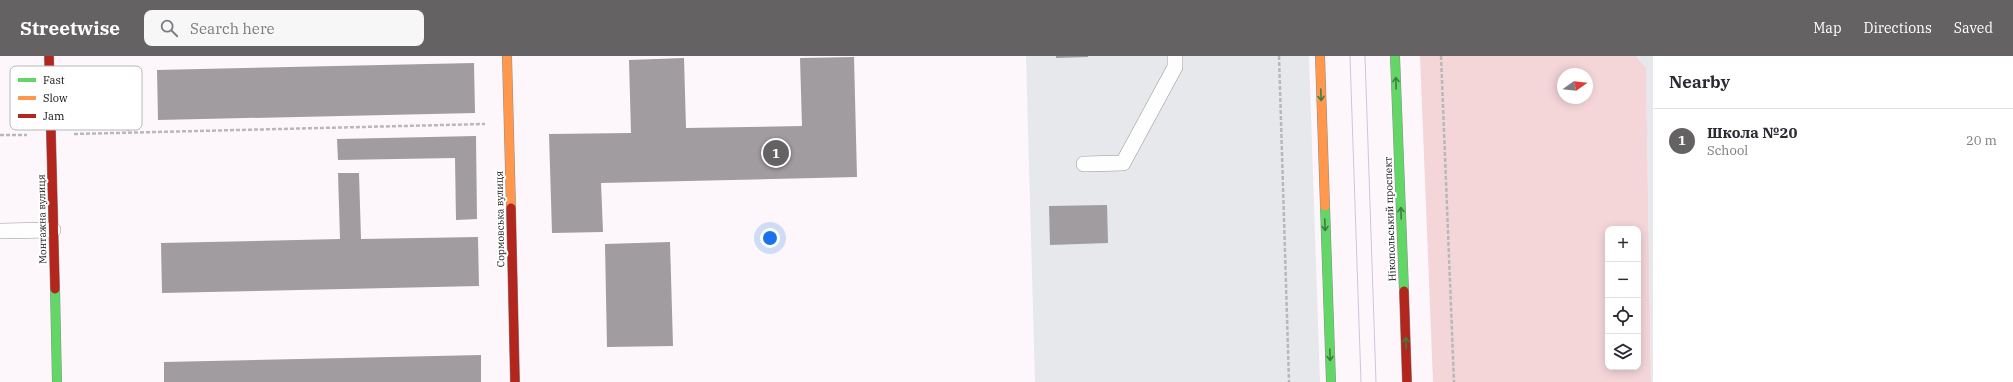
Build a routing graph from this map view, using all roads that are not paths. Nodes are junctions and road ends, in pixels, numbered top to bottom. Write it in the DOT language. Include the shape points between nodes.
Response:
graph roads {
  1 [pos="49,56"];
  2 [pos="507,56"];
  3 [pos="1175,56"];
  4 [pos="1320,56"];
  5 [pos="1395,56"];
  6 [pos="49,66"];
  7 [pos="51,130"];
  8 [pos="1084,164"];
  9 [pos="53,230"];
  10 [pos="0,231"];
  11 [pos="56,382"];
  12 [pos="515,382"];
  13 [pos="1331,382"];
  14 [pos="1407,382"];
  1 -- 6 [label="street, Монтажна вулиця"];
  2 -- 12 [label="street, Сормовська вулиця"];
  3 -- 8 [label="lane" via="1175,67 1123,163"];
  4 -- 13 [label="street, one-way"];
  14 -- 5 [label="street, Нікопольський проспект, one-way"];
  7 -- 9 [label="street, Монтажна вулиця"];
  9 -- 10 [label="lane"];
  9 -- 11 [label="street, Монтажна вулиця"];
}
